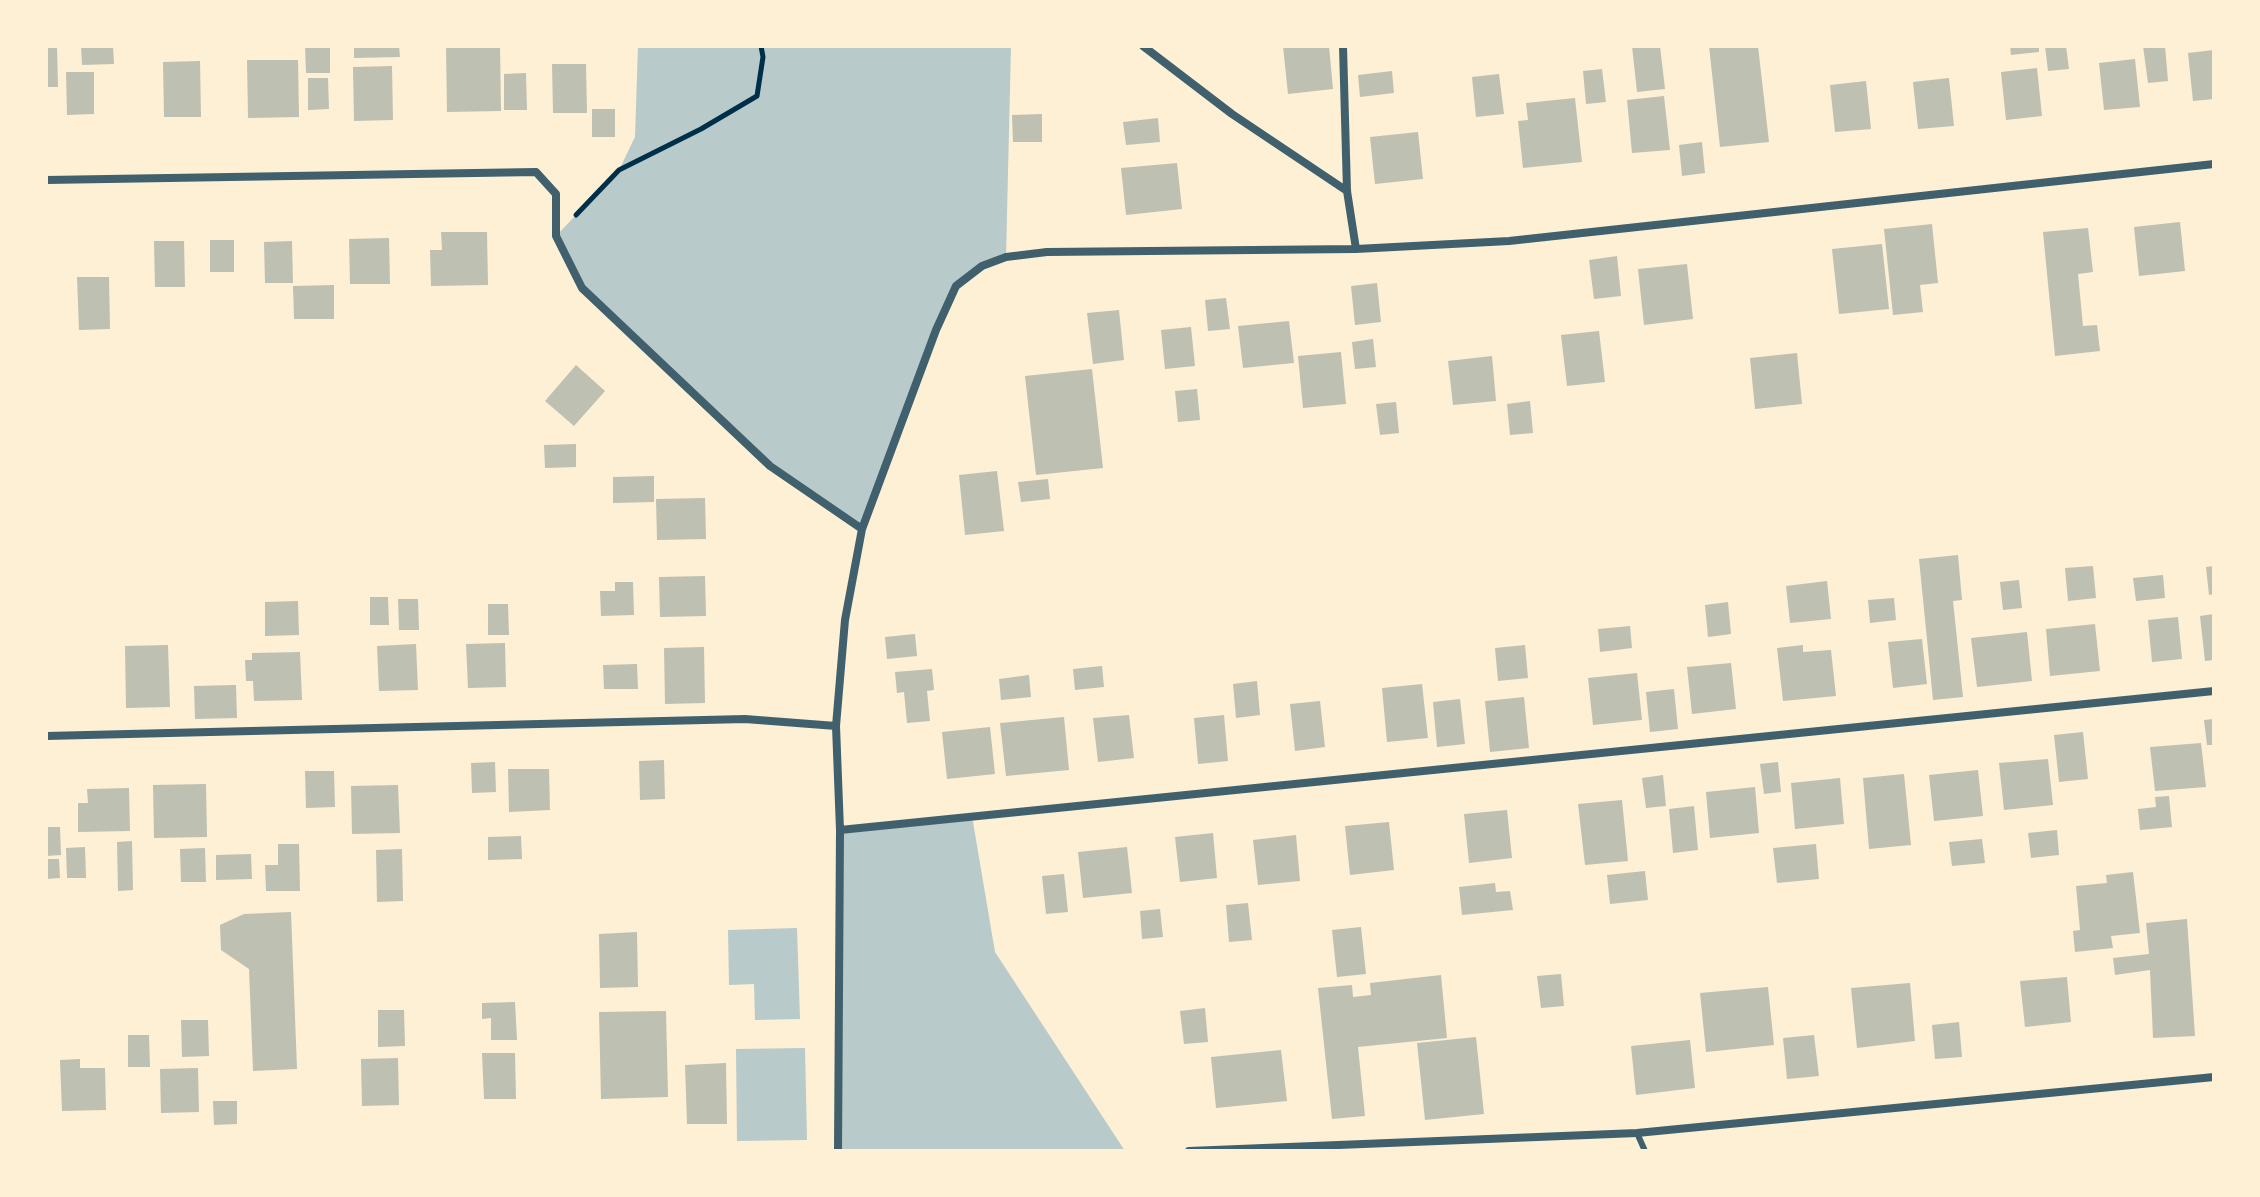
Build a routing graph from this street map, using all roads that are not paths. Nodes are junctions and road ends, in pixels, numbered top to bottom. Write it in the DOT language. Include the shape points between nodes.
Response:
graph roads {
  1 [pos="1143,46"];
  2 [pos="1343,46"];
  3 [pos="2214,164"];
  4 [pos="46,180"];
  5 [pos="1347,191"];
  6 [pos="1356,249"];
  7 [pos="862,529"];
  8 [pos="2214,691"];
  9 [pos="836,726"];
  10 [pos="46,736"];
  11 [pos="840,830"];
  12 [pos="2214,1077"];
  13 [pos="1637,1133"];
  14 [pos="838,1151"];
  15 [pos="1189,1151"];
  16 [pos="1645,1151"];
  1 -- 5 [label="street"];
  2 -- 5 [label="street"];
  3 -- 6 [label="street" via="1509,241"];
  4 -- 7 [label="street" via="536,172 556,194 556,236 582,288 770,466"];
  5 -- 6 [label="street"];
  6 -- 7 [label="street" via="1047,252 982,266 956,286"];
  7 -- 9 [label="street" via="845,620"];
  8 -- 11 [label="street"];
  9 -- 10 [label="street" via="745,719"];
  9 -- 11 [label="street"];
  11 -- 14 [label="street"];
  12 -- 13 [label="street"];
  13 -- 15 [label="street"];
  13 -- 16 [label="lane"];
}
